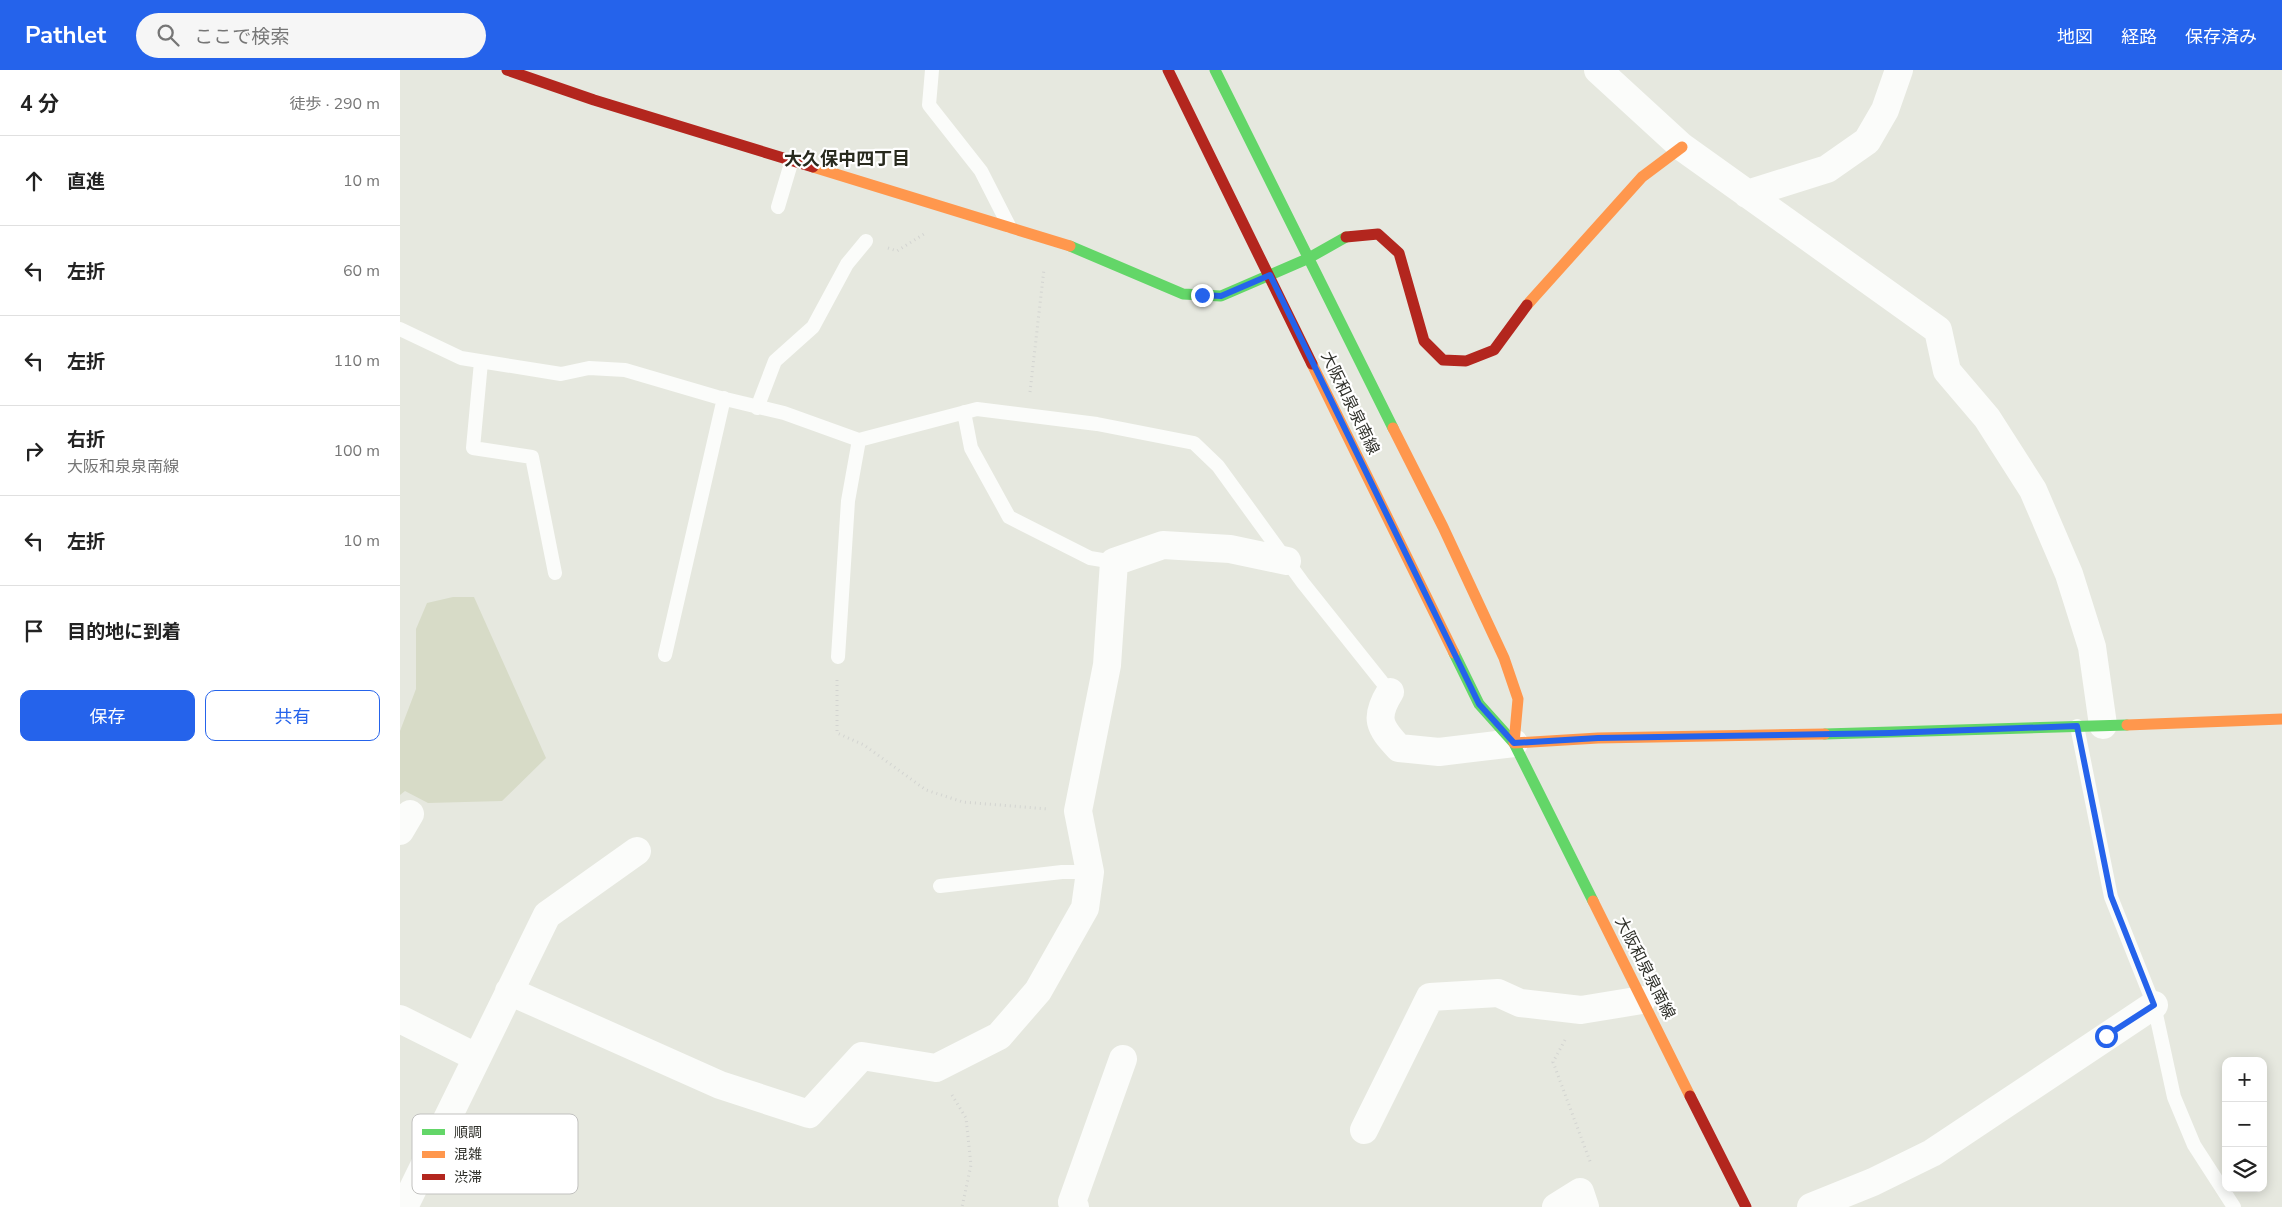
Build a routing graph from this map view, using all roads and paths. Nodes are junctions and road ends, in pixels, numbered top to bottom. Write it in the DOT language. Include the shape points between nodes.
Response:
graph roads {
  1 [pos="506,70"];
  2 [pos="932,70"];
  3 [pos="1168,70"];
  4 [pos="1215,70"];
  5 [pos="1598,70"];
  6 [pos="1899,70"];
  7 [pos="1628,83"];
  8 [pos="1682,147"];
  9 [pos="792,160"];
  10 [pos="1747,194"];
  11 [pos="778,207"];
  12 [pos="959,211"];
  13 [pos="1009,226"];
  14 [pos="866,241"];
  15 [pos="1060,242"];
  16 [pos="1307,259"];
  17 [pos="1270,275"];
  18 [pos="400,329"];
  19 [pos="480,362"];
  20 [pos="724,398"];
  21 [pos="757,408"];
  22 [pos="964,412"];
  23 [pos="1027,415"];
  24 [pos="859,440"];
  25 [pos="1287,561"];
  26 [pos="1114,562"];
  27 [pos="555,573"];
  28 [pos="665,655"];
  29 [pos="838,657"];
  30 [pos="1390,692"];
  31 [pos="2282,719"];
  32 [pos="2090,726"];
  33 [pos="1514,743"];
  34 [pos="1078,811"];
  35 [pos="637,851"];
  36 [pos="1090,872"];
  37 [pos="940,886"];
  38 [pos="509,991"];
  39 [pos="1642,1000"];
  40 [pos="2154,1005"];
  41 [pos="1581,1010"];
  42 [pos="400,1019"];
  43 [pos="476,1058"];
  44 [pos="1123,1058"];
  45 [pos="936,1068"];
  46 [pos="449,1114"];
  47 [pos="1364,1130"];
  48 [pos="412,1190"];
  49 [pos="1583,1200"];
  50 [pos="404,1207"];
  51 [pos="962,1207"];
  52 [pos="1075,1207"];
  53 [pos="1556,1207"];
  54 [pos="1746,1207"];
  55 [pos="1811,1207"];
  56 [pos="2234,1207"];
  1 -- 9 [label="street"];
  2 -- 13 [label="lane" via="929,105 981,171"];
  3 -- 17 [label="street, 大阪和泉泉南線"];
  4 -- 16 [label="street, 大阪和泉泉南線"];
  5 -- 7 [label="street"];
  6 -- 10 [label="street" via="1885,110 1867,141 1827,169"];
  7 -- 8 [label="street"];
  8 -- 10 [label="street"];
  8 -- 16 [label="street" via="1642,177 1534,296 1494,350 1466,361 1443,360 1424,341 1400,253 1378,234 1346,237"];
  9 -- 11 [label="lane"];
  9 -- 12 [label="street"];
  10 -- 32 [label="street" via="1938,330 1947,371 1987,418 2033,490 2069,574 2092,647"];
  12 -- 13 [label="street"];
  12 -- 14 [label="path" via="896,251"];
  13 -- 15 [label="street"];
  14 -- 21 [label="lane" via="847,264 813,327 775,361"];
  15 -- 17 [label="street" via="1183,294 1221,296"];
  15 -- 23 [label="path" via="1044,262"];
  16 -- 17 [label="street"];
  16 -- 33 [label="street, 大阪和泉泉南線" via="1443,527 1504,658 1518,699"];
  17 -- 33 [label="street, 大阪和泉泉南線" via="1479,704"];
  18 -- 19 [label="lane" via="461,358"];
  19 -- 20 [label="lane" via="561,374 589,368 625,370"];
  19 -- 27 [label="lane" via="473,448 532,457"];
  20 -- 21 [label="lane"];
  20 -- 28 [label="lane"];
  21 -- 24 [label="lane" via="784,413"];
  22 -- 23 [label="lane" via="977,409"];
  22 -- 24 [label="lane"];
  22 -- 26 [label="lane" via="971,448 1009,516 1090,558"];
  23 -- 25 [label="lane" via="1097,424 1194,444 1218,466"];
  24 -- 29 [label="lane" via="848,500"];
  25 -- 26 [label="street" via="1230,549 1163,545"];
  25 -- 30 [label="lane"];
  26 -- 34 [label="street" via="1107,665"];
  29 -- 34 [label="path" via="837,733 864,745 926,790 963,802"];
  30 -- 33 [label="street" via="1380,708 1382,731 1399,748 1439,752"];
  31 -- 32 [label="street"];
  32 -- 33 [label="street" via="1598,738"];
  32 -- 40 [label="lane" via="2111,896"];
  33 -- 39 [label="street, 大阪和泉泉南線"];
  34 -- 36 [label="street"];
  35 -- 38 [label="street" via="547,916"];
  36 -- 37 [label="lane" via="1062,872"];
  36 -- 45 [label="street" via="1085,908 1038,991 999,1036"];
  38 -- 43 [label="street"];
  38 -- 45 [label="street" via="720,1085 809,1114 862,1056"];
  39 -- 41 [label="street"];
  39 -- 54 [label="street, 大阪和泉泉南線"];
  40 -- 55 [label="street" via="1932,1153"];
  40 -- 56 [label="lane" via="2174,1097 2194,1145"];
  41 -- 47 [label="street" via="1520,1004 1498,994 1430,996"];
  41 -- 49 [label="path" via="1553,1062 1594,1171"];
  42 -- 43 [label="street"];
  43 -- 46 [label="street"];
  44 -- 52 [label="street" via="1072,1202"];
  45 -- 51 [label="path" via="966,1118 971,1165"];
  48 -- 50 [label="street"];
  49 -- 53 [label="street"];
}
